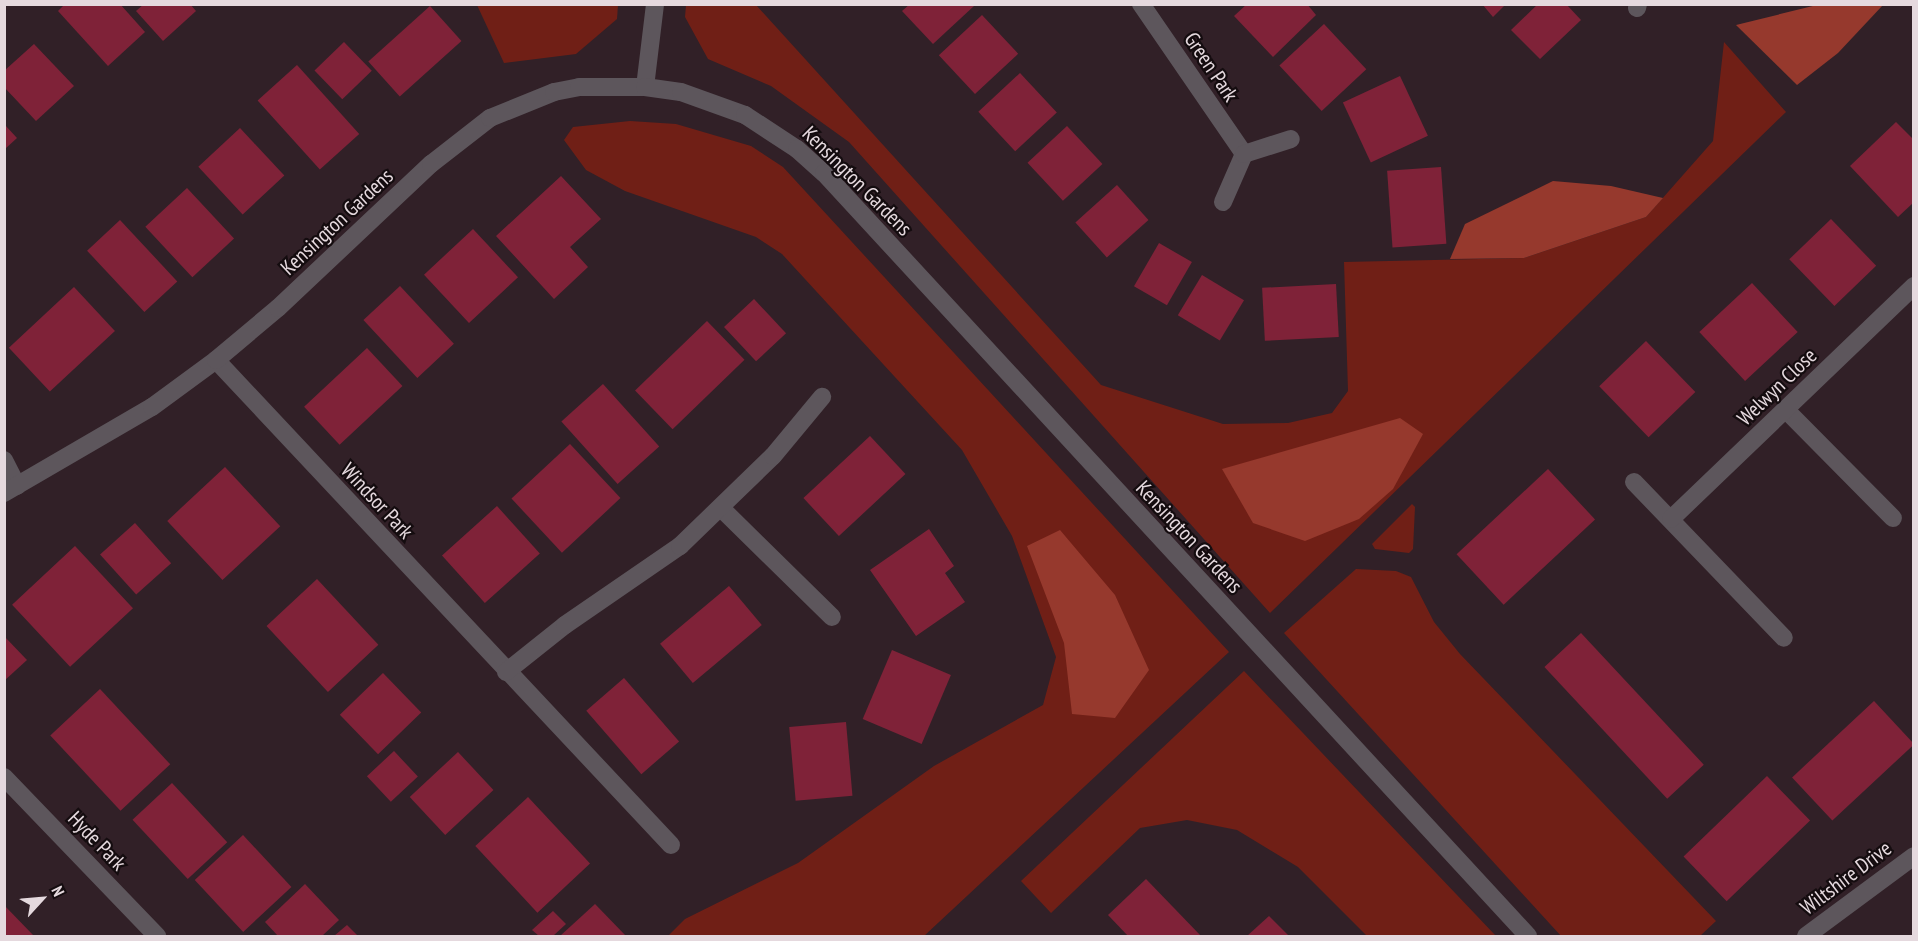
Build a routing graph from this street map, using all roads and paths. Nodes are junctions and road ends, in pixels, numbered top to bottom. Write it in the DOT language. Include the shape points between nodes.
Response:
graph roads {
  1 [pos="655,4"];
  2 [pos="1141,4"];
  3 [pos="645,87"];
  4 [pos="1291,140"];
  5 [pos="1244,154"];
  6 [pos="1223,202"];
  7 [pos="1914,286"];
  8 [pos="216,360"];
  9 [pos="822,397"];
  10 [pos="1786,410"];
  11 [pos="4,460"];
  12 [pos="1634,482"];
  13 [pos="11,490"];
  14 [pos="722,509"];
  15 [pos="1893,518"];
  16 [pos="1671,519"];
  17 [pos="832,617"];
  18 [pos="1784,638"];
  19 [pos="506,672"];
  20 [pos="4,777"];
  21 [pos="671,846"];
  22 [pos="1913,858"];
  23 [pos="157,936"];
  24 [pos="1527,936"];
  25 [pos="1806,936"];
  1 -- 3 [label="street"];
  2 -- 5 [label="street, Green Park"];
  3 -- 8 [label="street, Kensington Gardens" via="611,85 554,92 490,118 431,164 278,308"];
  3 -- 24 [label="street, Kensington Gardens" via="681,92 745,115 797,149 824,173"];
  4 -- 5 [label="street"];
  5 -- 6 [label="street"];
  7 -- 10 [label="street, Welwyn Close"];
  8 -- 13 [label="street, Kensington Gardens" via="152,407"];
  8 -- 19 [label="street, Windsor Park"];
  9 -- 14 [label="street"];
  10 -- 15 [label="street"];
  10 -- 16 [label="street, Welwyn Close"];
  11 -- 13 [label="street"];
  12 -- 16 [label="street"];
  14 -- 17 [label="street"];
  14 -- 19 [label="street" via="680,546 565,625"];
  16 -- 18 [label="street"];
  19 -- 21 [label="street, Windsor Park"];
  20 -- 23 [label="street, Hyde Park"];
  22 -- 25 [label="street, Wiltshire Drive"];
}
